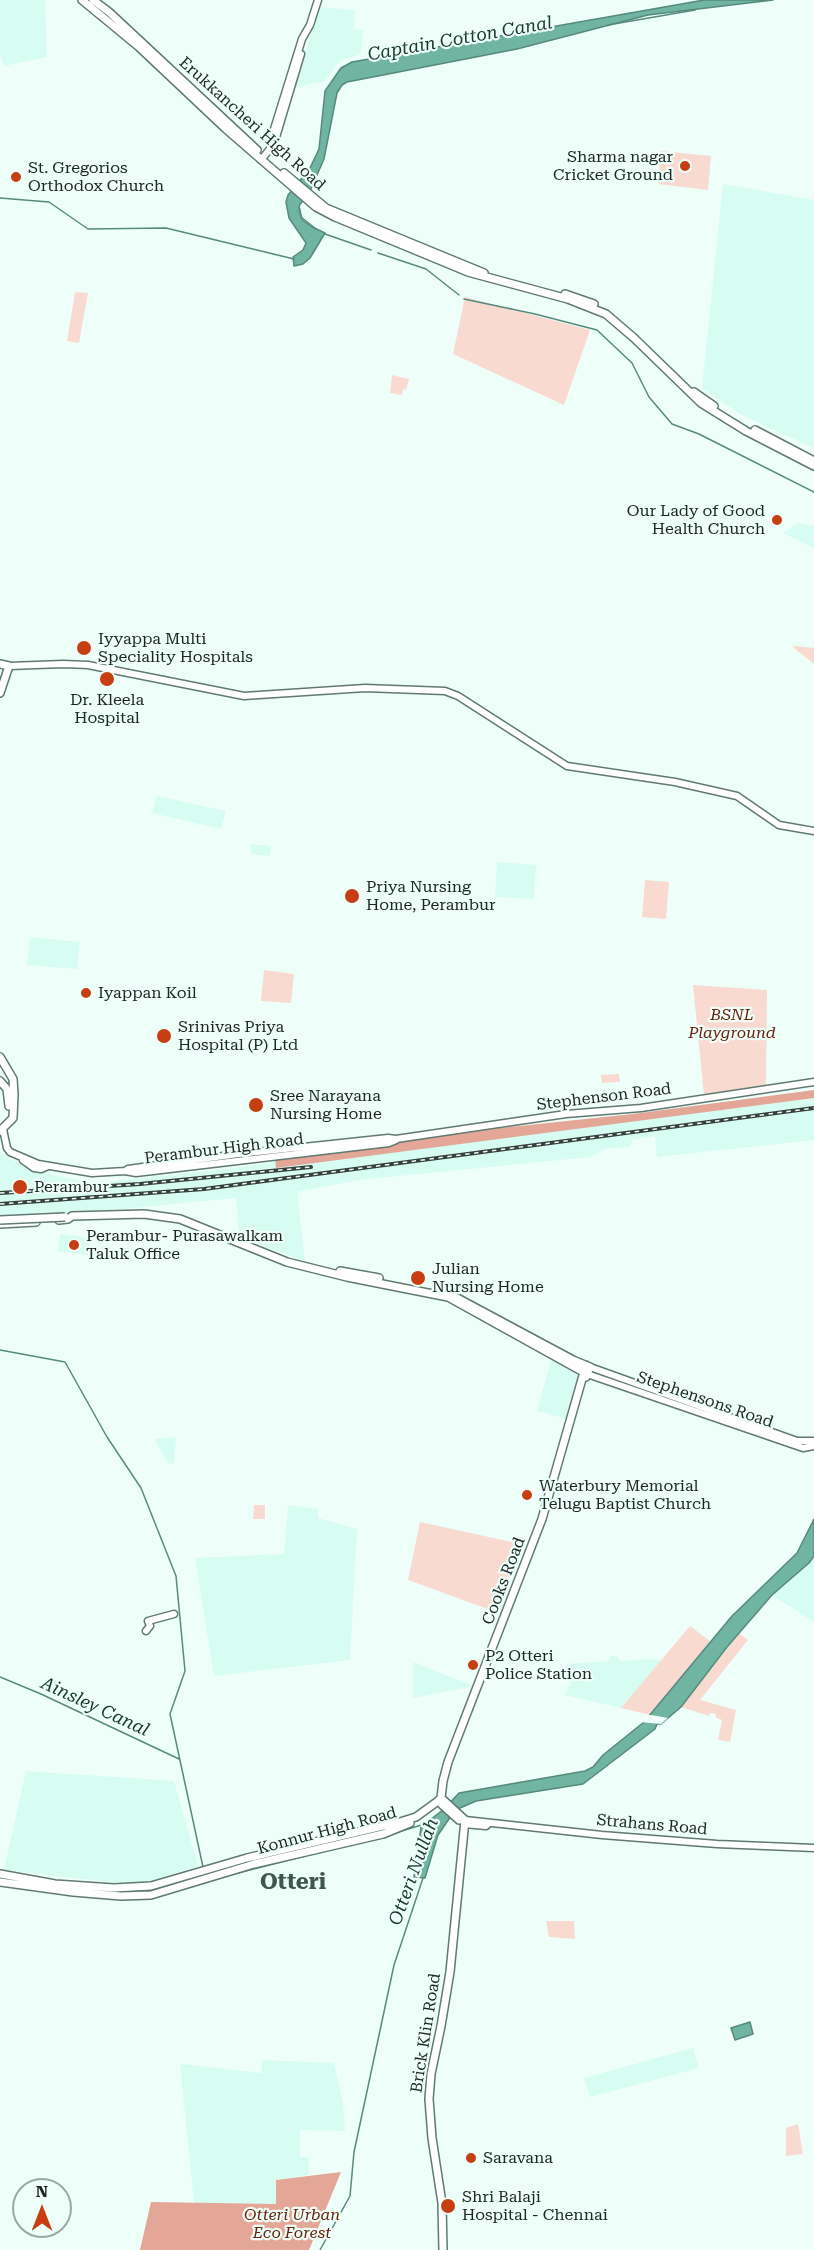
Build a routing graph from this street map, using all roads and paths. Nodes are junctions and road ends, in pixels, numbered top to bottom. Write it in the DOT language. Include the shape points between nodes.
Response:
graph roads {
  1 [pos="82,0"];
  2 [pos="93,0"];
  3 [pos="318,0"];
  4 [pos="262,158"];
  5 [pos="381,233"];
  6 [pos="814,461"];
  7 [pos="814,466"];
  8 [pos="0,664"];
  9 [pos="9,666"];
  10 [pos="0,693"];
  11 [pos="814,831"];
  12 [pos="0,1057"];
  13 [pos="0,1081"];
  14 [pos="814,1082"];
  15 [pos="9,1123"];
  16 [pos="1,1130"];
  17 [pos="125,1171"];
  18 [pos="0,1222"];
  19 [pos="587,1369"];
  20 [pos="814,1441"];
  21 [pos="814,1446"];
  22 [pos="174,1614"];
  23 [pos="146,1631"];
  24 [pos="443,1802"];
  25 [pos="462,1819"];
  26 [pos="814,1848"];
  27 [pos="0,1874"];
  28 [pos="0,1882"];
  29 [pos="443,2250"];
  1 -- 4 [label="main road"];
  2 -- 4 [label="main road, Erukkancheri High Road"];
  3 -- 4 [label="main road" via="271,147"];
  4 -- 5 [label="main road, Erukkancheri High Road" via="311,199"];
  5 -- 6 [label="main road, Erukkancheri High Road" via="484,273 577,297 612,313 693,391 744,425"];
  5 -- 7 [label="main road" via="468,272 568,299 606,314 701,403"];
  8 -- 9 [label="main road"];
  9 -- 10 [label="main road"];
  9 -- 11 [label="main road" via="88,665 244,696 365,688 445,691 567,766 675,782 737,796 779,825"];
  12 -- 15 [label="main road" via="13,1079 13,1118"];
  13 -- 15 [label="main road" via="9,1096"];
  14 -- 17 [label="main road, Stephenson Road" via="641,1108 566,1114 396,1139 238,1154"];
  15 -- 16 [label="main road"];
  16 -- 17 [label="main road, Perambur High Road" via="9,1151 34,1168 49,1166 92,1173"];
  18 -- 19 [label="main road, bridge" via="144,1214 171,1217 286,1262 448,1297"];
  19 -- 20 [label="main road, Stephensons Road" via="797,1441"];
  19 -- 21 [label="main road, Stephensons Road" via="803,1448"];
  19 -- 24 [label="main road, Cooks Road" via="538,1531 448,1762"];
  22 -- 23 [label="main road" via="148,1621"];
  24 -- 25 [label="main road"];
  24 -- 27 [label="main road, Konnur High Road" via="400,1822 270,1852 151,1886 55,1884"];
  24 -- 28 [label="main road, Konnur High Road" via="426,1816 393,1831 254,1864 151,1895 73,1893"];
  25 -- 26 [label="main road, Strahans Road" via="651,1839"];
  25 -- 29 [label="main road, Brick Klin Road" via="450,1972 429,2099 442,2203"];
}
